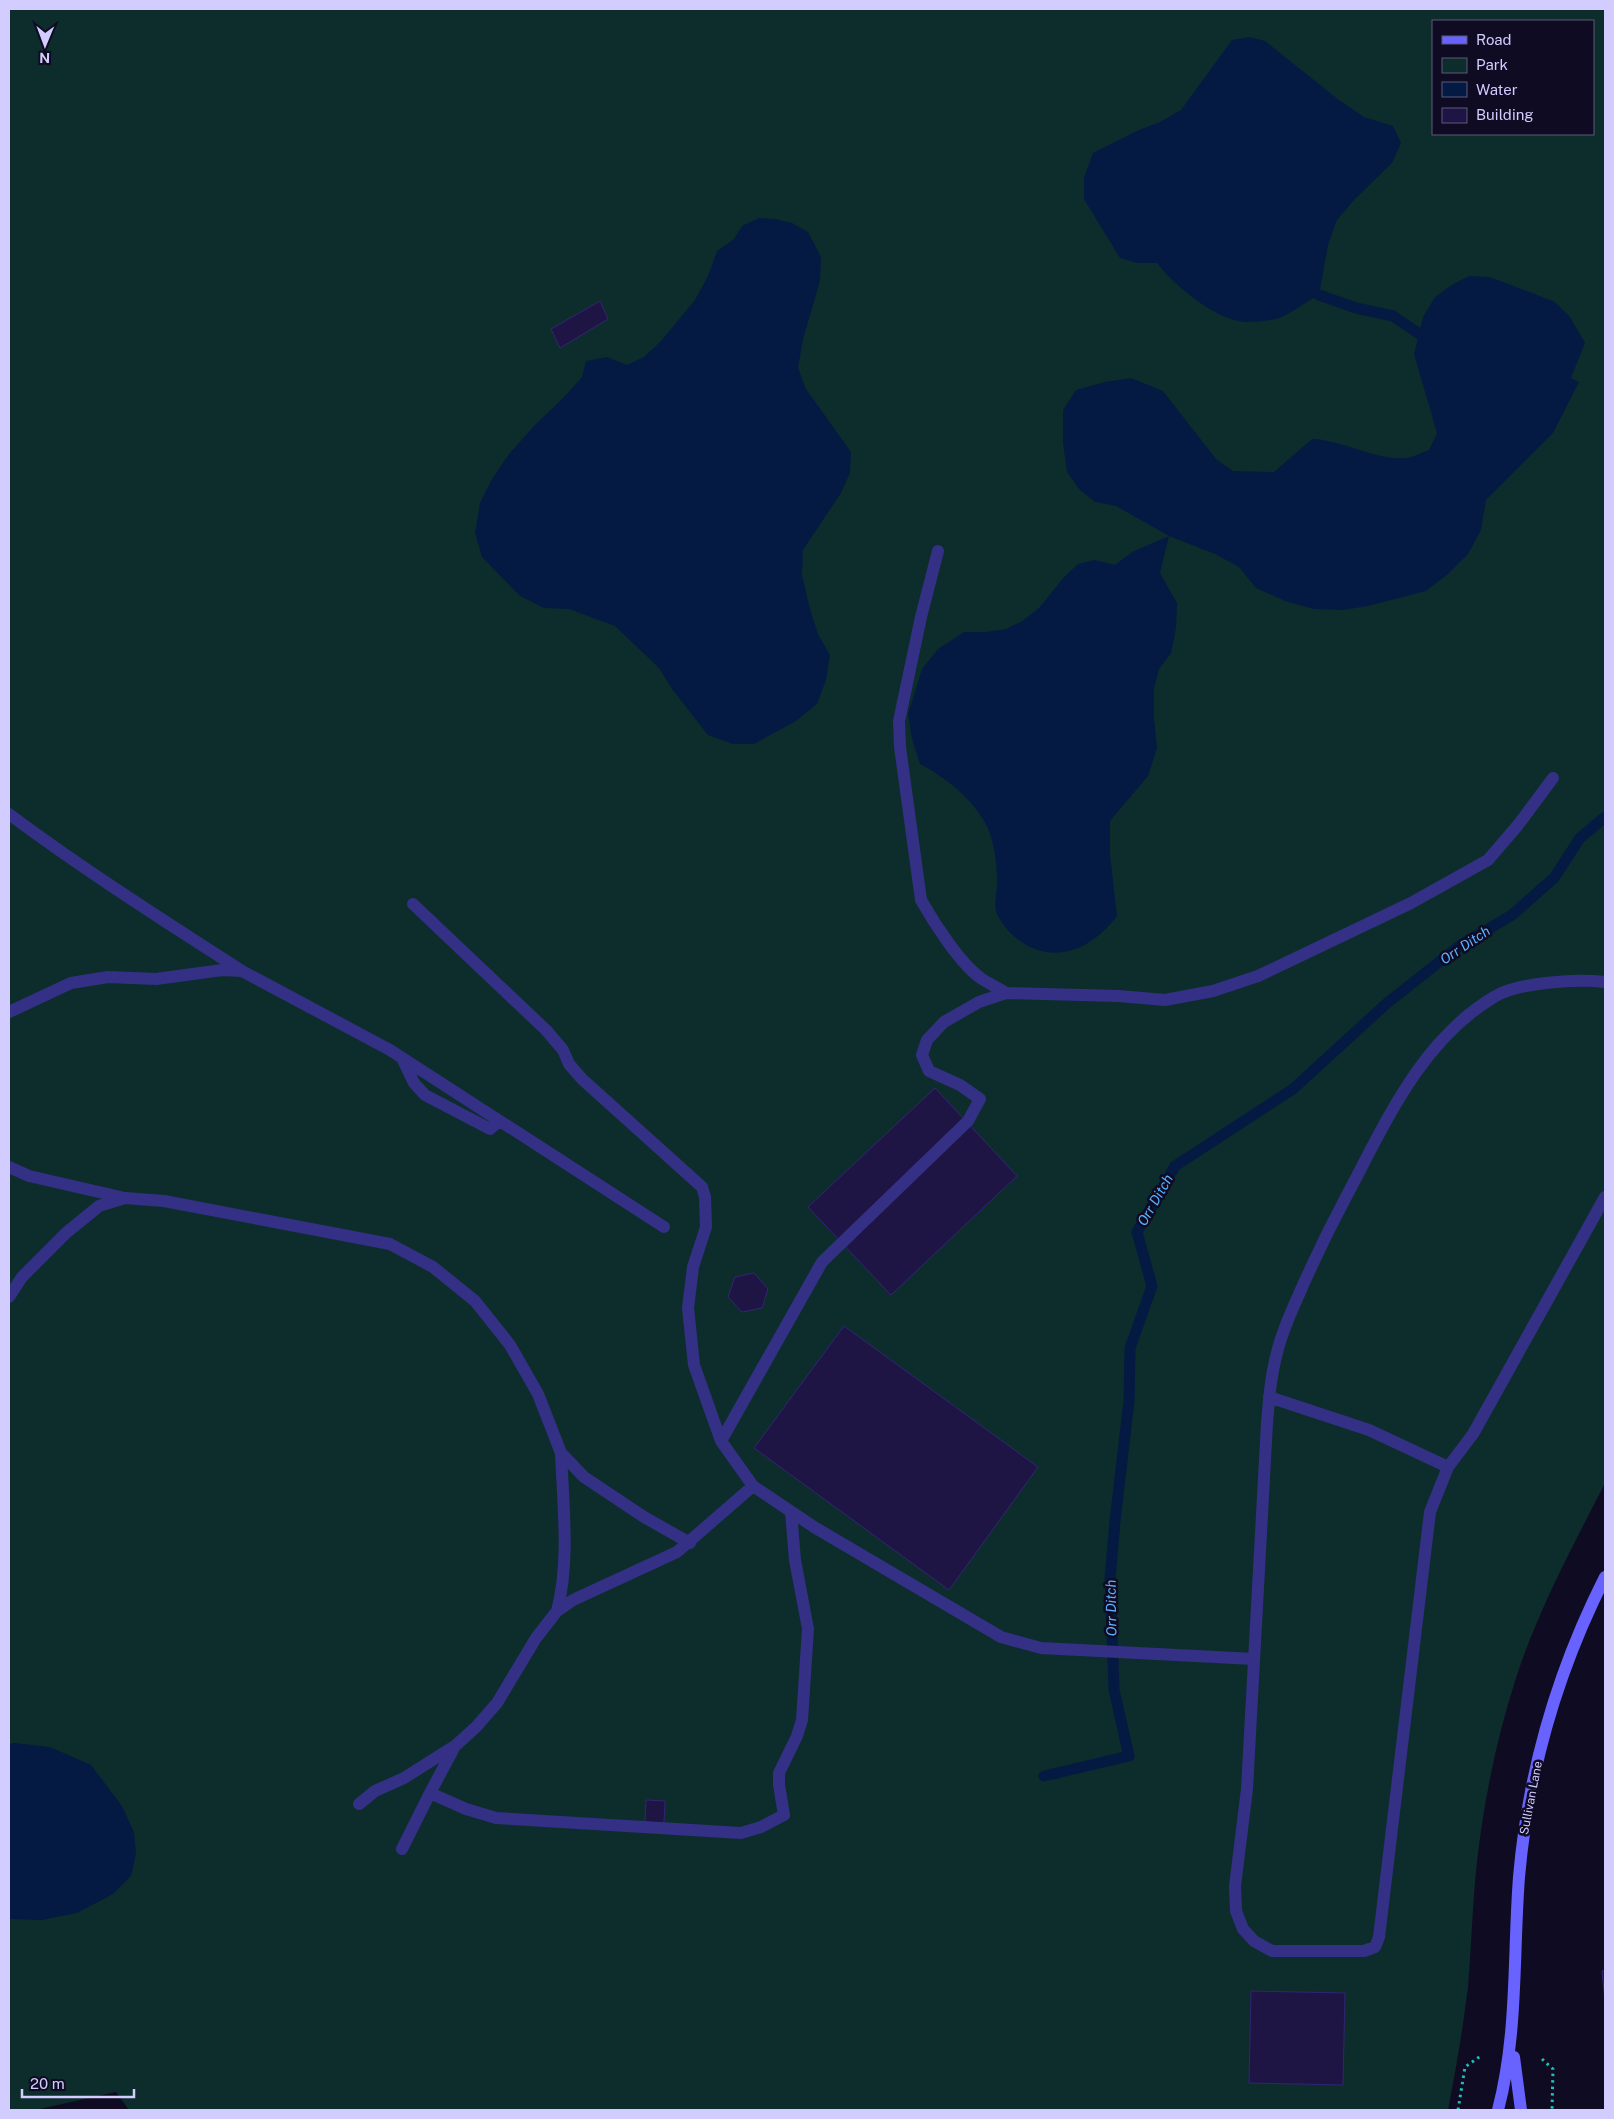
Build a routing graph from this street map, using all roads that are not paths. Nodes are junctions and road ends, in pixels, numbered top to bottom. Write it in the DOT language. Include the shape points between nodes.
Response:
graph roads {
  1 [pos="938,552"];
  2 [pos="1553,778"];
  3 [pos="9,814"];
  4 [pos="413,904"];
  5 [pos="242,971"];
  6 [pos="1605,982"];
  7 [pos="1006,993"];
  8 [pos="9,1012"];
  9 [pos="402,1058"];
  10 [pos="499,1121"];
  11 [pos="9,1167"];
  12 [pos="1605,1197"];
  13 [pos="125,1198"];
  14 [pos="664,1227"];
  15 [pos="9,1297"];
  16 [pos="1269,1397"];
  17 [pos="720,1440"];
  18 [pos="561,1453"];
  19 [pos="1448,1467"];
  20 [pos="753,1486"];
  21 [pos="792,1512"];
  22 [pos="690,1543"];
  23 [pos="1605,1577"];
  24 [pos="557,1611"];
  25 [pos="1254,1659"];
  26 [pos="455,1746"];
  27 [pos="430,1793"];
  28 [pos="359,1804"];
  29 [pos="402,1850"];
  30 [pos="1512,2032"];
  31 [pos="1498,2110"];
  32 [pos="1522,2110"];
  1 -- 7 [label="lane" via="899,721 921,900 955,951 981,979"];
  2 -- 7 [label="lane" via="1488,860 1411,904 1258,976 1212,991 1165,1000"];
  3 -- 5 [label="lane" via="92,874"];
  4 -- 17 [label="lane" via="546,1030 582,1079 702,1187 706,1227 693,1267 688,1308 694,1365"];
  5 -- 8 [label="lane" via="222,970 156,979 108,976 71,983"];
  5 -- 9 [label="lane"];
  6 -- 16 [label="lane" via="1525,986 1496,996 1463,1019 1436,1047 1405,1086 1322,1243 1278,1347"];
  7 -- 17 [label="lane" via="979,1002 944,1022 927,1040 922,1055 929,1071 960,1085 980,1099 968,1121 822,1262"];
  9 -- 10 [label="lane"];
  9 -- 10 [label="lane" via="414,1083 425,1095 490,1129"];
  10 -- 14 [label="lane"];
  11 -- 13 [label="lane" via="29,1176"];
  12 -- 19 [label="lane" via="1473,1434"];
  13 -- 15 [label="lane" via="99,1206 66,1232 22,1277"];
  13 -- 18 [label="lane" via="164,1201 390,1244 433,1267 475,1301 510,1346 538,1394"];
  16 -- 19 [label="lane" via="1369,1430"];
  16 -- 25 [label="lane"];
  17 -- 20 [label="lane"];
  18 -- 22 [label="lane" via="584,1477"];
  18 -- 24 [label="lane" via="564,1553"];
  19 -- 25 [label="lane" via="1430,1512 1379,1937 1375,1947 1364,1952 1272,1951 1254,1941 1243,1929 1236,1911 1235,1886 1247,1789"];
  20 -- 21 [label="lane"];
  20 -- 22 [label="lane"];
  21 -- 25 [label="lane" via="1001,1637 1041,1648"];
  21 -- 27 [label="lane" via="794,1560 808,1629 802,1720 779,1773 784,1816 741,1833 538,1822 496,1818"];
  22 -- 24 [label="lane" via="573,1600"];
  23 -- 30 [label="street, Sullivan Lane" via="1562,1678 1530,1799 1519,1878"];
  24 -- 26 [label="lane" via="536,1638 497,1703"];
  26 -- 27 [label="lane"];
  26 -- 28 [label="lane" via="404,1778 375,1791"];
  27 -- 29 [label="lane"];
  30 -- 31 [label="street, Sullivan Lane"];
  30 -- 32 [label="street, Sullivan Lane"];
}
